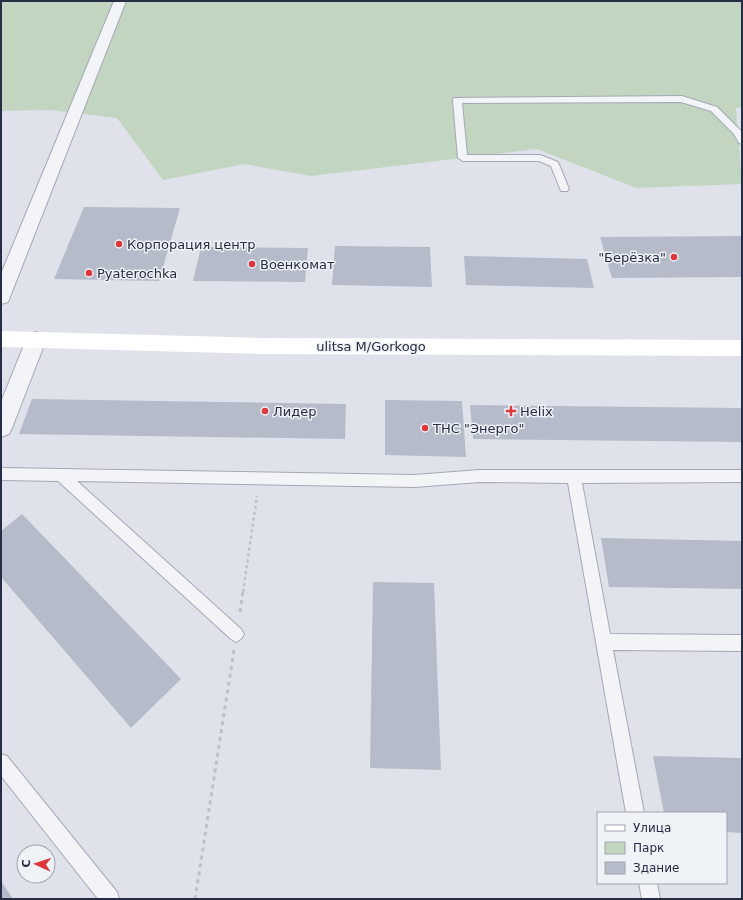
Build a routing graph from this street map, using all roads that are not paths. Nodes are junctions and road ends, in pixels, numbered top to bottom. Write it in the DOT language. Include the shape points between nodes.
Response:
graph roads {
  1 [pos="120,1"];
  2 [pos="742,141"];
  3 [pos="564,189"];
  4 [pos="1,297"];
  5 [pos="1,339"];
  6 [pos="36,340"];
  7 [pos="742,348"];
  8 [pos="1,428"];
  9 [pos="1,474"];
  10 [pos="61,475"];
  11 [pos="742,476"];
  12 [pos="574,477"];
  13 [pos="236,634"];
  14 [pos="604,642"];
  15 [pos="742,643"];
  16 [pos="1,762"];
  17 [pos="635,812"];
  18 [pos="648,884"];
  19 [pos="110,899"];
  20 [pos="651,899"];
  1 -- 4 [label="street"];
  2 -- 3 [label="lane" via="738,133 714,108 682,99 457,100 463,158 540,158 555,164"];
  5 -- 6 [label="main road, ulitsa M/Gorkogo"];
  6 -- 7 [label="main road, ulitsa M/Gorkogo" via="262,346"];
  6 -- 8 [label="street"];
  9 -- 10 [label="lane"];
  10 -- 12 [label="lane" via="414,481 480,476"];
  10 -- 13 [label="lane"];
  11 -- 12 [label="lane"];
  12 -- 14 [label="lane"];
  14 -- 15 [label="lane"];
  14 -- 17 [label="lane"];
  16 -- 19 [label="lane"];
  18 -- 20 [label="lane"];
}
